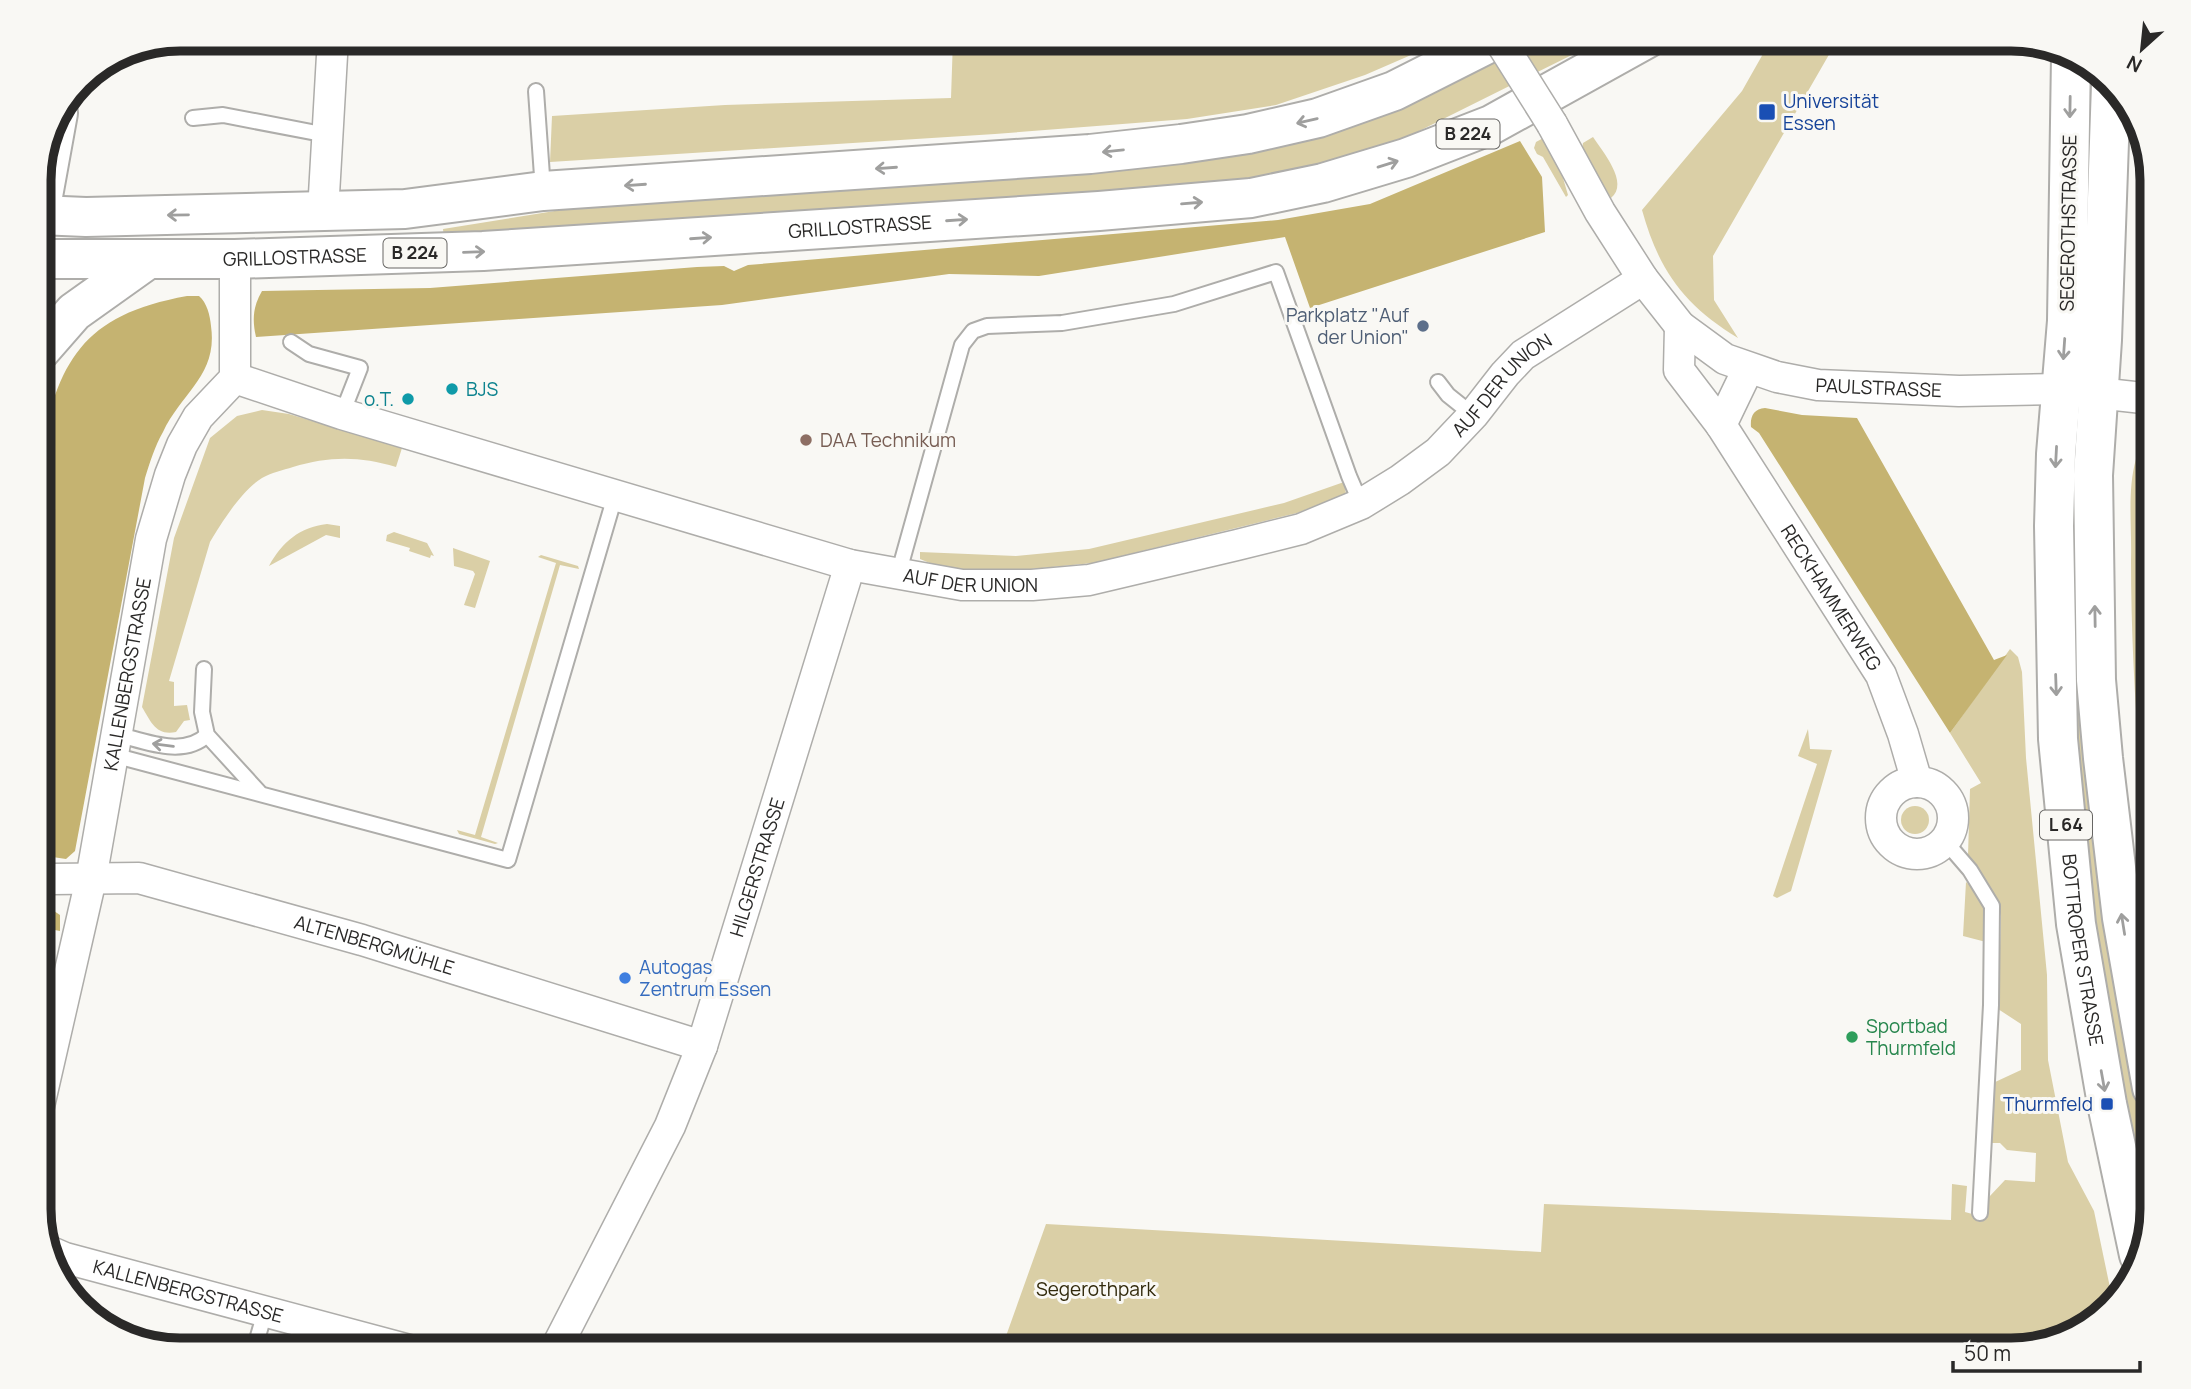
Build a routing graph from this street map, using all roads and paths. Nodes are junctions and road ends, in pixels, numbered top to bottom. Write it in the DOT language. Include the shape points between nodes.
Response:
graph roads {
  1 [pos="332,51"];
  2 [pos="1473,51"];
  3 [pos="1507,51"];
  4 [pos="1625,51"];
  5 [pos="2071,66"];
  6 [pos="536,91"];
  7 [pos="2111,98"];
  8 [pos="193,118"];
  9 [pos="327,135"];
  10 [pos="543,191"];
  11 [pos="323,212"];
  12 [pos="51,216"];
  13 [pos="51,259"];
  14 [pos="235,259"];
  15 [pos="147,260"];
  16 [pos="1643,279"];
  17 [pos="1680,326"];
  18 [pos="51,338"];
  19 [pos="291,342"];
  20 [pos="1748,369"];
  21 [pos="235,378"];
  22 [pos="1438,382"];
  23 [pos="2079,391"];
  24 [pos="2140,398"];
  25 [pos="342,414"];
  26 [pos="1473,415"];
  27 [pos="1721,425"];
  28 [pos="614,496"];
  29 [pos="1361,504"];
  30 [pos="850,565"];
  31 [pos="898,575"];
  32 [pos="204,669"];
  33 [pos="207,735"];
  34 [pos="115,745"];
  35 [pos="1917,782"];
  36 [pos="260,793"];
  37 [pos="1945,841"];
  38 [pos="51,877"];
  39 [pos="91,879"];
  40 [pos="2140,1020"];
  41 [pos="702,1046"];
  42 [pos="51,1054"];
  43 [pos="1980,1213"];
  44 [pos="2136,1242"];
  45 [pos="60,1256"];
  46 [pos="265,1312"];
  47 [pos="257,1338"];
  48 [pos="364,1338"];
  49 [pos="561,1338"];
  1 -- 9 [label="street"];
  2 -- 10 [label="main road, B 224, one-way" via="1394,91 1318,118 1248,134 1090,153"];
  3 -- 16 [label="street, bridge"];
  14 -- 4 [label="main road, GRILLOSTRASSE / B 224, one-way" via="496,251 1251,198 1406,158 1491,125"];
  5 -- 23 [label="main road, SEGEROTHSTRASSE / L 64, one-way" via="2067,321"];
  6 -- 10 [label="lane"];
  7 -- 23 [label="main road, SEGEROTHSTRASSE / L 64" via="2102,340"];
  8 -- 9 [label="lane" via="223,116"];
  9 -- 11 [label="street"];
  10 -- 11 [label="main road, B 224" via="405,209"];
  11 -- 12 [label="main road, B 224, one-way"];
  13 -- 15 [label="main road, GRILLOSTRASSE / B 224"];
  14 -- 15 [label="main road, GRILLOSTRASSE / B 224"];
  14 -- 21 [label="street"];
  15 -- 18 [label="main road" via="74,312"];
  16 -- 17 [label="street, PAULSTRASSE"];
  16 -- 26 [label="street, AUF DER UNION" via="1523,355"];
  17 -- 20 [label="street, PAULSTRASSE" via="1725,359"];
  17 -- 27 [label="street, RECKHAMMERWEG" via="1679,370"];
  19 -- 25 [label="lane" via="309,354 359,368"];
  20 -- 23 [label="street, PAULSTRASSE" via="1818,385"];
  20 -- 27 [label="street"];
  21 -- 25 [label="street, AUF DER UNION"];
  21 -- 34 [label="street, KALLENBERGSTRASSE" via="198,417 170,475 150,539"];
  22 -- 26 [label="lane"];
  23 -- 24 [label="street, PAULSTRASSE"];
  40 -- 23 [label="main road, L 64, one-way" via="2122,918 2096,680 2093,475"];
  23 -- 44 [label="main road, BOTTROPER STRASSE / L 64, one-way" via="2054,526 2058,739 2076,923"];
  25 -- 28 [label="street, AUF DER UNION"];
  26 -- 29 [label="street, AUF DER UNION" via="1438,452"];
  27 -- 35 [label="street, RECKHAMMERWEG" via="1881,675"];
  28 -- 30 [label="street, AUF DER UNION"];
  28 -- 36 [label="lane" via="508,860"];
  29 -- 31 [label="street, AUF DER UNION" via="1301,529 1089,580 962,585"];
  29 -- 31 [label="lane" via="1276,272 1174,304 1062,323 987,326 973,331 962,345"];
  30 -- 31 [label="street, AUF DER UNION"];
  30 -- 41 [label="street, HILGERSTRASSE"];
  32 -- 33 [label="lane" via="202,712"];
  33 -- 34 [label="lane, one-way" via="183,747"];
  33 -- 36 [label="lane"];
  34 -- 36 [label="lane"];
  34 -- 39 [label="street, KALLENBERGSTRASSE"];
  35 -- 37 [label="street" via="1939,789 1952,808 1951,831"];
  35 -- 37 [label="street" via="1895,789 1888,797 1881,819 1883,830 1896,848 1907,853 1928,853"];
  37 -- 43 [label="lane" via="1992,906"];
  38 -- 39 [label="street, ALTENBERGMÜHLE"];
  39 -- 41 [label="street, ALTENBERGMÜHLE" via="139,878 362,940"];
  39 -- 42 [label="street, KALLENBERGSTRASSE"];
  41 -- 49 [label="street, HILGERSTRASSE" via="670,1126"];
  45 -- 46 [label="street, KALLENBERGSTRASSE"];
  46 -- 47 [label="lane"];
  46 -- 48 [label="street, KALLENBERGSTRASSE"];
}
